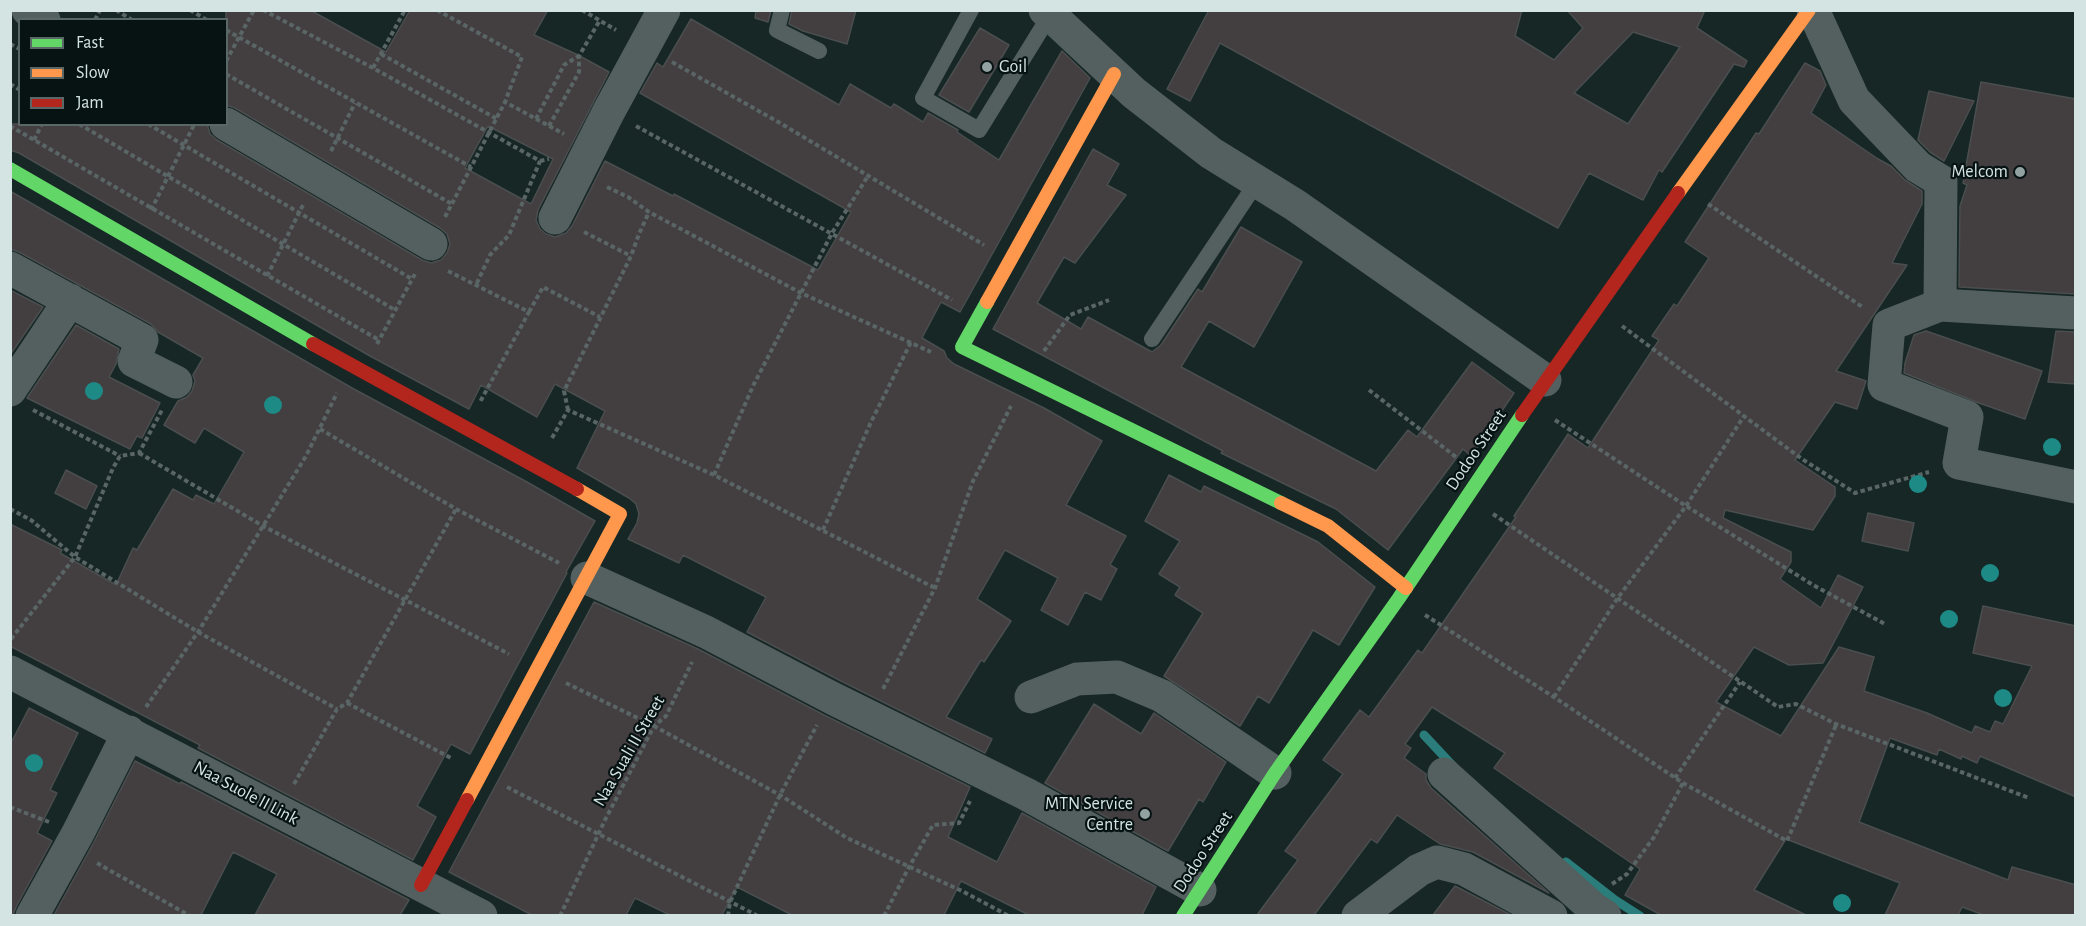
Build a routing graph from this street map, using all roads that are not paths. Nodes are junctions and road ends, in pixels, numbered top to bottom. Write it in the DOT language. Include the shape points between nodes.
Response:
graph roads {
  1 [pos="28,10"];
  2 [pos="664,10"];
  3 [pos="782,10"];
  4 [pos="971,10"];
  5 [pos="1811,10"];
  6 [pos="1048,13"];
  7 [pos="41,18"];
  8 [pos="819,51"];
  9 [pos="1114,74"];
  10 [pos="228,125"];
  11 [pos="10,169"];
  12 [pos="1257,182"];
  13 [pos="555,218"];
  14 [pos="438,256"];
  15 [pos="10,268"];
  16 [pos="70,300"];
  17 [pos="1940,305"];
  18 [pos="2076,313"];
  19 [pos="1152,339"];
  20 [pos="176,382"];
  21 [pos="1537,392"];
  22 [pos="20,399"];
  23 [pos="2076,487"];
  24 [pos="587,578"];
  25 [pos="1402,593"];
  26 [pos="10,672"];
  27 [pos="1031,698"];
  28 [pos="129,732"];
  29 [pos="1275,773"];
  30 [pos="1444,774"];
  31 [pos="421,885"];
  32 [pos="1191,903"];
  33 [pos="1599,905"];
  34 [pos="32,915"];
  35 [pos="481,915"];
  36 [pos="1358,915"];
  37 [pos="1551,915"];
  1 -- 7 [label="street"];
  2 -- 13 [label="street"];
  3 -- 8 [label="lane" via="777,30"];
  4 -- 6 [label="lane" via="923,98 979,130"];
  5 -- 17 [label="street" via="1854,100 1918,167 1941,181"];
  5 -- 21 [label="street, Dodoo Street"];
  6 -- 9 [label="street"];
  9 -- 12 [label="street" via="1211,153"];
  9 -- 25 [label="street" via="962,347 1328,526"];
  10 -- 14 [label="street"];
  11 -- 24 [label="street" via="361,372 620,514"];
  12 -- 19 [label="lane"];
  12 -- 21 [label="street" via="1295,206"];
  15 -- 16 [label="street"];
  16 -- 20 [label="street" via="142,340 134,361"];
  16 -- 22 [label="street"];
  17 -- 18 [label="street"];
  17 -- 23 [label="street" via="1889,325 1884,385 1967,417 1959,463"];
  21 -- 25 [label="street, Dodoo Street"];
  24 -- 31 [label="street"];
  24 -- 32 [label="street" via="706,632 1026,794"];
  25 -- 29 [label="street, Dodoo Street"];
  26 -- 28 [label="street, Naa Suole II Link"];
  27 -- 29 [label="street" via="1077,679 1117,677 1162,696"];
  28 -- 31 [label="street, Naa Suole II Link"];
  28 -- 34 [label="street"];
  29 -- 32 [label="street, Dodoo Street"];
  30 -- 33 [label="street"];
  31 -- 35 [label="street, Naa Suole II Link"];
  36 -- 37 [label="street" via="1419,870 1437,862 1464,869"];
}
